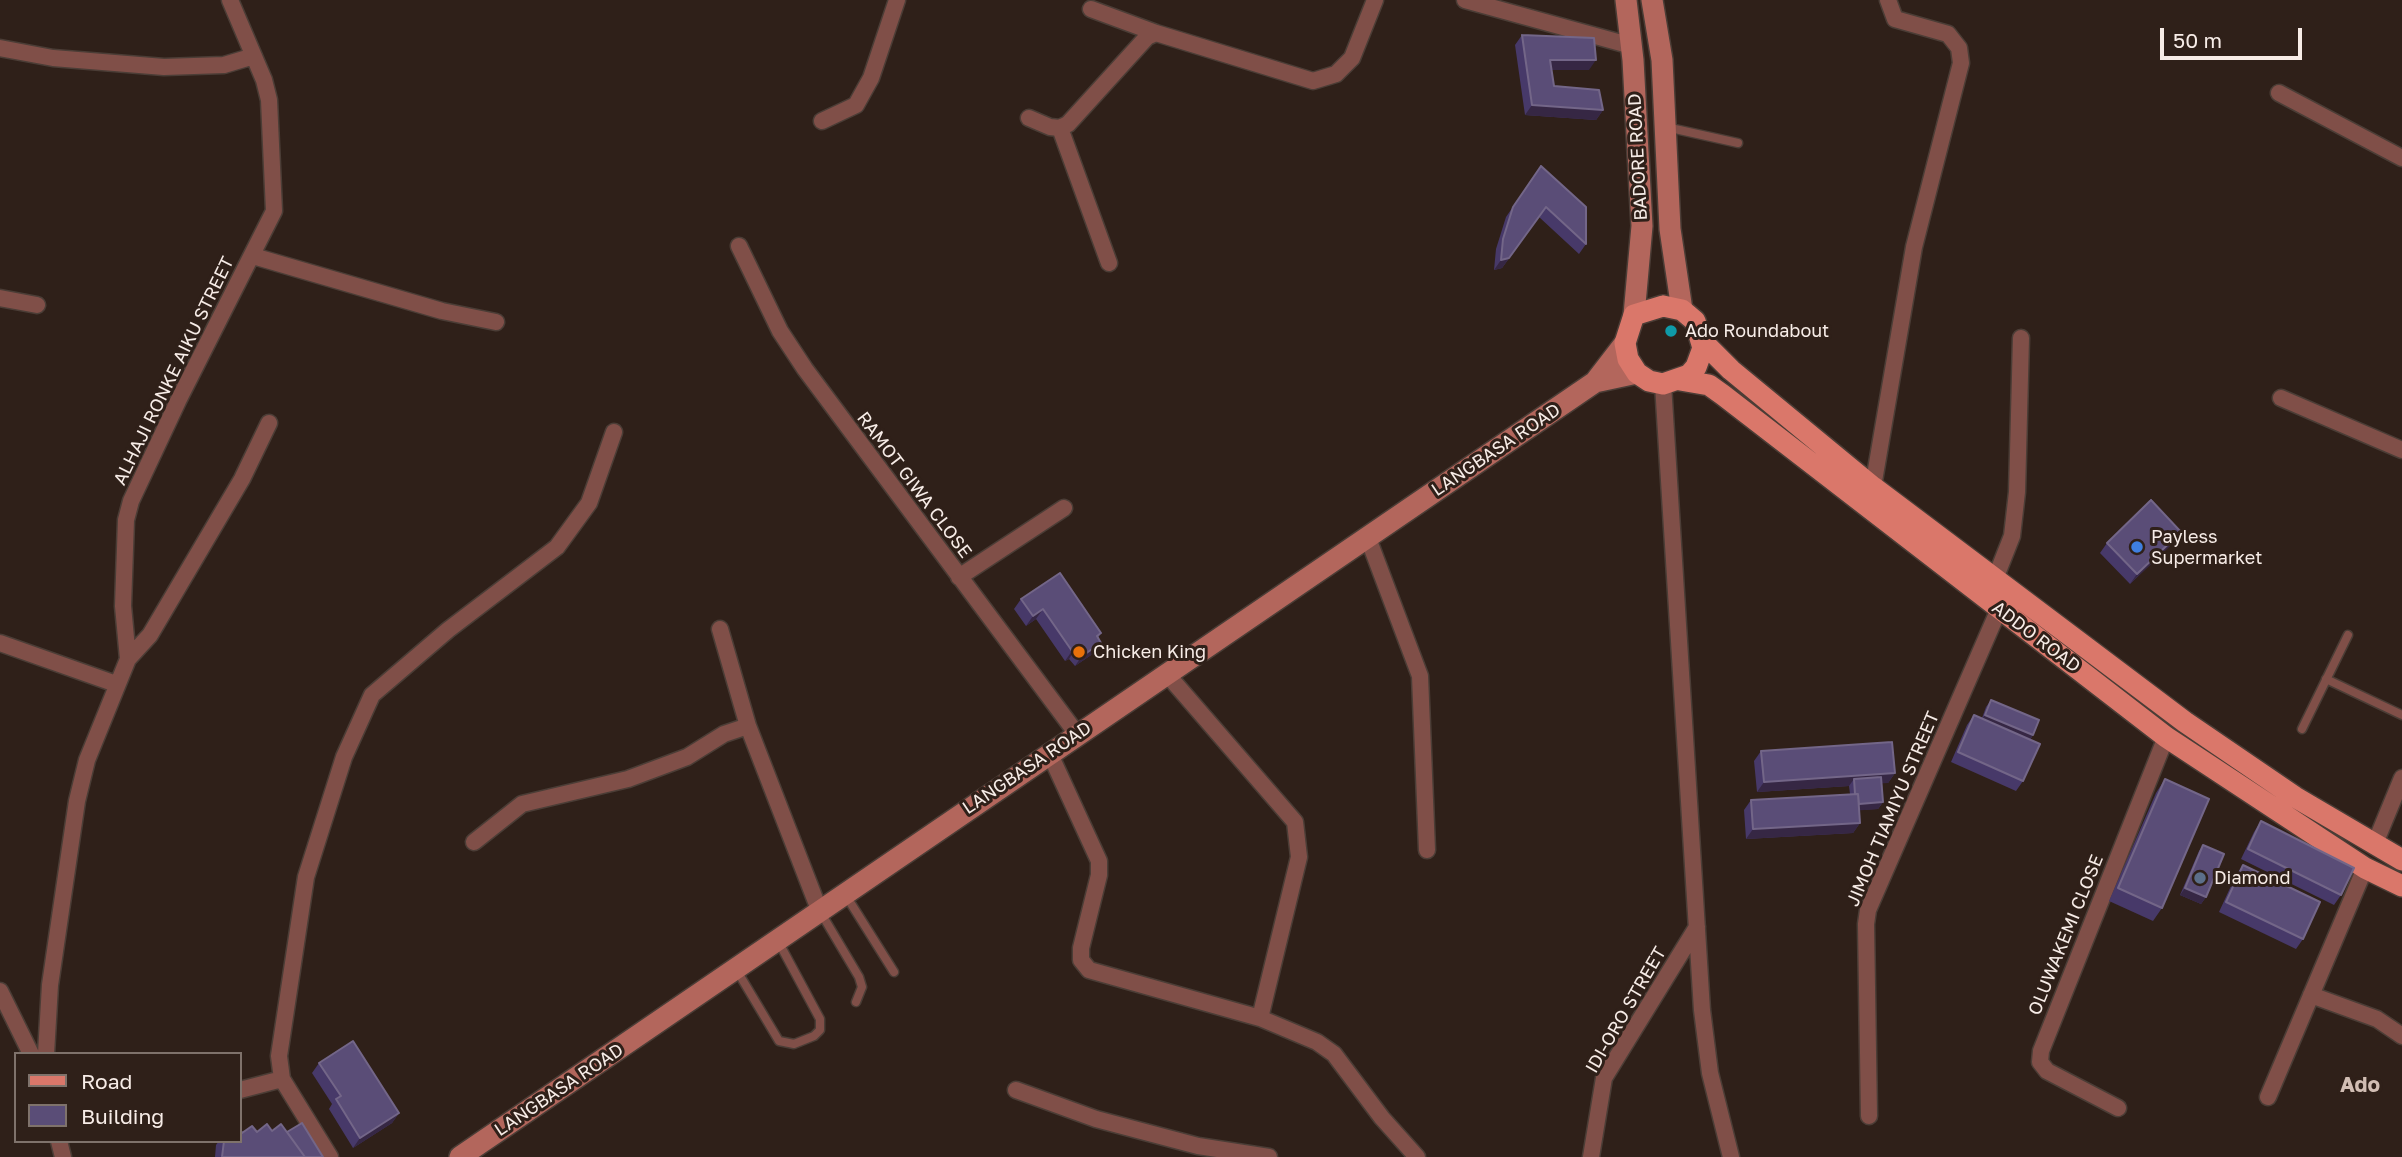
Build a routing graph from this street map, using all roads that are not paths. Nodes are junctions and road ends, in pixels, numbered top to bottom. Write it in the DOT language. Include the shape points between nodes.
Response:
graph roads {
  1 [pos="230,0"];
  2 [pos="897,0"];
  3 [pos="1375,0"];
  4 [pos="1465,0"];
  5 [pos="1626,0"];
  6 [pos="1652,0"];
  7 [pos="1888,0"];
  8 [pos="1091,9"];
  9 [pos="1156,33"];
  10 [pos="1632,46"];
  11 [pos="0,48"];
  12 [pos="254,56"];
  13 [pos="2279,93"];
  14 [pos="1029,118"];
  15 [pos="822,121"];
  16 [pos="1664,127"];
  17 [pos="1060,128"];
  18 [pos="1738,143"];
  19 [pos="2402,158"];
  20 [pos="739,246"];
  21 [pos="253,256"];
  22 [pos="1109,263"];
  23 [pos="0,298"];
  24 [pos="37,305"];
  25 [pos="1682,310"];
  26 [pos="1634,314"];
  27 [pos="496,322"];
  28 [pos="2021,338"];
  29 [pos="1701,340"];
  30 [pos="1625,344"];
  31 [pos="1637,373"];
  32 [pos="1595,382"];
  33 [pos="1671,382"];
  34 [pos="2281,398"];
  35 [pos="269,423"];
  36 [pos="614,432"];
  37 [pos="2402,450"];
  38 [pos="1873,487"];
  39 [pos="1064,509"];
  40 [pos="1368,538"];
  41 [pos="959,577"];
  42 [pos="1995,579"];
  43 [pos="1999,610"];
  44 [pos="720,629"];
  45 [pos="2348,635"];
  46 [pos="0,643"];
  47 [pos="128,659"];
  48 [pos="1166,673"];
  49 [pos="2326,679"];
  50 [pos="116,684"];
  51 [pos="2402,715"];
  52 [pos="748,726"];
  53 [pos="2302,729"];
  54 [pos="1077,734"];
  55 [pos="2166,737"];
  56 [pos="1049,752"];
  57 [pos="2402,778"];
  58 [pos="474,842"];
  59 [pos="2374,846"];
  60 [pos="1426,850"];
  61 [pos="2402,860"];
  62 [pos="2365,868"];
  63 [pos="2402,886"];
  64 [pos="845,893"];
  65 [pos="820,912"];
  66 [pos="1697,927"];
  67 [pos="778,940"];
  68 [pos="736,969"];
  69 [pos="894,972"];
  70 [pos="0,991"];
  71 [pos="2311,995"];
  72 [pos="856,1002"];
  73 [pos="1260,1018"];
  74 [pos="2402,1036"];
  75 [pos="30,1052"];
  76 [pos="46,1052"];
  77 [pos="282,1079"];
  78 [pos="242,1089"];
  79 [pos="1016,1090"];
  80 [pos="2268,1097"];
  81 [pos="2118,1108"];
  82 [pos="1869,1116"];
  83 [pos="330,1157"];
  84 [pos="460,1157"];
  85 [pos="1269,1157"];
  86 [pos="1417,1157"];
  87 [pos="1591,1157"];
  88 [pos="1731,1157"];
  1 -- 12 [label="street, ALHAJI RONKE AIKU STREET"];
  2 -- 15 [label="street" via="871,78 856,104"];
  3 -- 9 [label="street" via="1352,58 1336,75 1313,81"];
  4 -- 10 [label="street"];
  5 -- 10 [label="street, BADORE ROAD"];
  6 -- 16 [label="street, BADORE ROAD" via="1662,60"];
  7 -- 38 [label="street" via="1895,19 1948,34 1959,48 1961,63 1914,247"];
  8 -- 9 [label="street"];
  9 -- 17 [label="street"];
  10 -- 26 [label="street, BADORE ROAD" via="1642,226"];
  11 -- 12 [label="street" via="53,58 164,67 224,65"];
  12 -- 21 [label="street, ALHAJI RONKE AIKU STREET" via="269,100 274,211"];
  13 -- 19 [label="street"];
  14 -- 17 [label="street"];
  16 -- 18 [label="lane"];
  16 -- 25 [label="street, BADORE ROAD" via="1670,229"];
  17 -- 22 [label="street"];
  20 -- 41 [label="street, RAMOT GIWA CLOSE" via="798,359"];
  21 -- 27 [label="street" via="442,311"];
  21 -- 47 [label="street, ALHAJI RONKE AIKU STREET" via="131,501 124,533"];
  23 -- 24 [label="street"];
  25 -- 26 [label="main road" via="1663,306"];
  25 -- 29 [label="main road" via="1695,321"];
  26 -- 30 [label="main road"];
  28 -- 42 [label="street" via="2017,492 2012,536"];
  29 -- 33 [label="main road" via="1696,367"];
  29 -- 38 [label="main road, ADDO ROAD"];
  30 -- 31 [label="main road"];
  30 -- 32 [label="street"];
  31 -- 32 [label="street"];
  31 -- 33 [label="main road" via="1649,381"];
  32 -- 40 [label="street, LANGBASA ROAD"];
  33 -- 43 [label="main road, ADDO ROAD" via="1709,386 1723,395"];
  33 -- 66 [label="street"];
  34 -- 37 [label="street"];
  35 -- 47 [label="street" via="242,479 150,635"];
  36 -- 77 [label="street" via="589,503 557,547 379,687 366,706 344,757 306,877 279,1056"];
  38 -- 42 [label="main road, ADDO ROAD"];
  39 -- 41 [label="street"];
  40 -- 48 [label="street, LANGBASA ROAD"];
  40 -- 60 [label="street" via="1420,676"];
  41 -- 54 [label="street, RAMOT GIWA CLOSE"];
  42 -- 59 [label="main road, ADDO ROAD" via="2185,722"];
  43 -- 55 [label="main road, ADDO ROAD"];
  43 -- 82 [label="street, JIMOH TIAMIYU STREET" via="1868,910"];
  44 -- 52 [label="street"];
  45 -- 49 [label="lane"];
  46 -- 50 [label="street"];
  47 -- 50 [label="street"];
  48 -- 54 [label="street, LANGBASA ROAD"];
  48 -- 73 [label="street" via="1295,822 1299,857"];
  49 -- 51 [label="lane"];
  49 -- 53 [label="lane"];
  50 -- 76 [label="street" via="77,800 50,985"];
  52 -- 58 [label="street" via="724,734 687,757 628,779 522,804"];
  52 -- 65 [label="street"];
  54 -- 56 [label="street, LANGBASA ROAD"];
  55 -- 62 [label="main road, ADDO ROAD"];
  55 -- 81 [label="street, OLUWAKEMI CLOSE" via="2040,1051 2040,1062 2047,1071"];
  56 -- 64 [label="street, LANGBASA ROAD"];
  56 -- 73 [label="street" via="1100,861 1081,960 1089,970"];
  57 -- 59 [label="street"];
  59 -- 61 [label="main road, ADDO ROAD"];
  62 -- 63 [label="main road, ADDO ROAD"];
  62 -- 71 [label="street"];
  64 -- 65 [label="street, LANGBASA ROAD"];
  64 -- 69 [label="lane"];
  65 -- 67 [label="street, LANGBASA ROAD"];
  65 -- 72 [label="lane" via="859,977 862,987"];
  66 -- 87 [label="street, IDI-ORO STREET" via="1604,1078"];
  66 -- 88 [label="street" via="1710,1073"];
  67 -- 68 [label="street, LANGBASA ROAD"];
  67 -- 68 [label="lane" via="820,1019 820,1030 814,1036 794,1044 779,1041"];
  68 -- 84 [label="street, LANGBASA ROAD"];
  70 -- 75 [label="street"];
  71 -- 74 [label="street" via="2377,1019"];
  71 -- 80 [label="street"];
  73 -- 86 [label="street" via="1334,1054"];
  77 -- 78 [label="street"];
  77 -- 83 [label="street"];
  79 -- 85 [label="street" via="1096,1119 1198,1146"];
}
